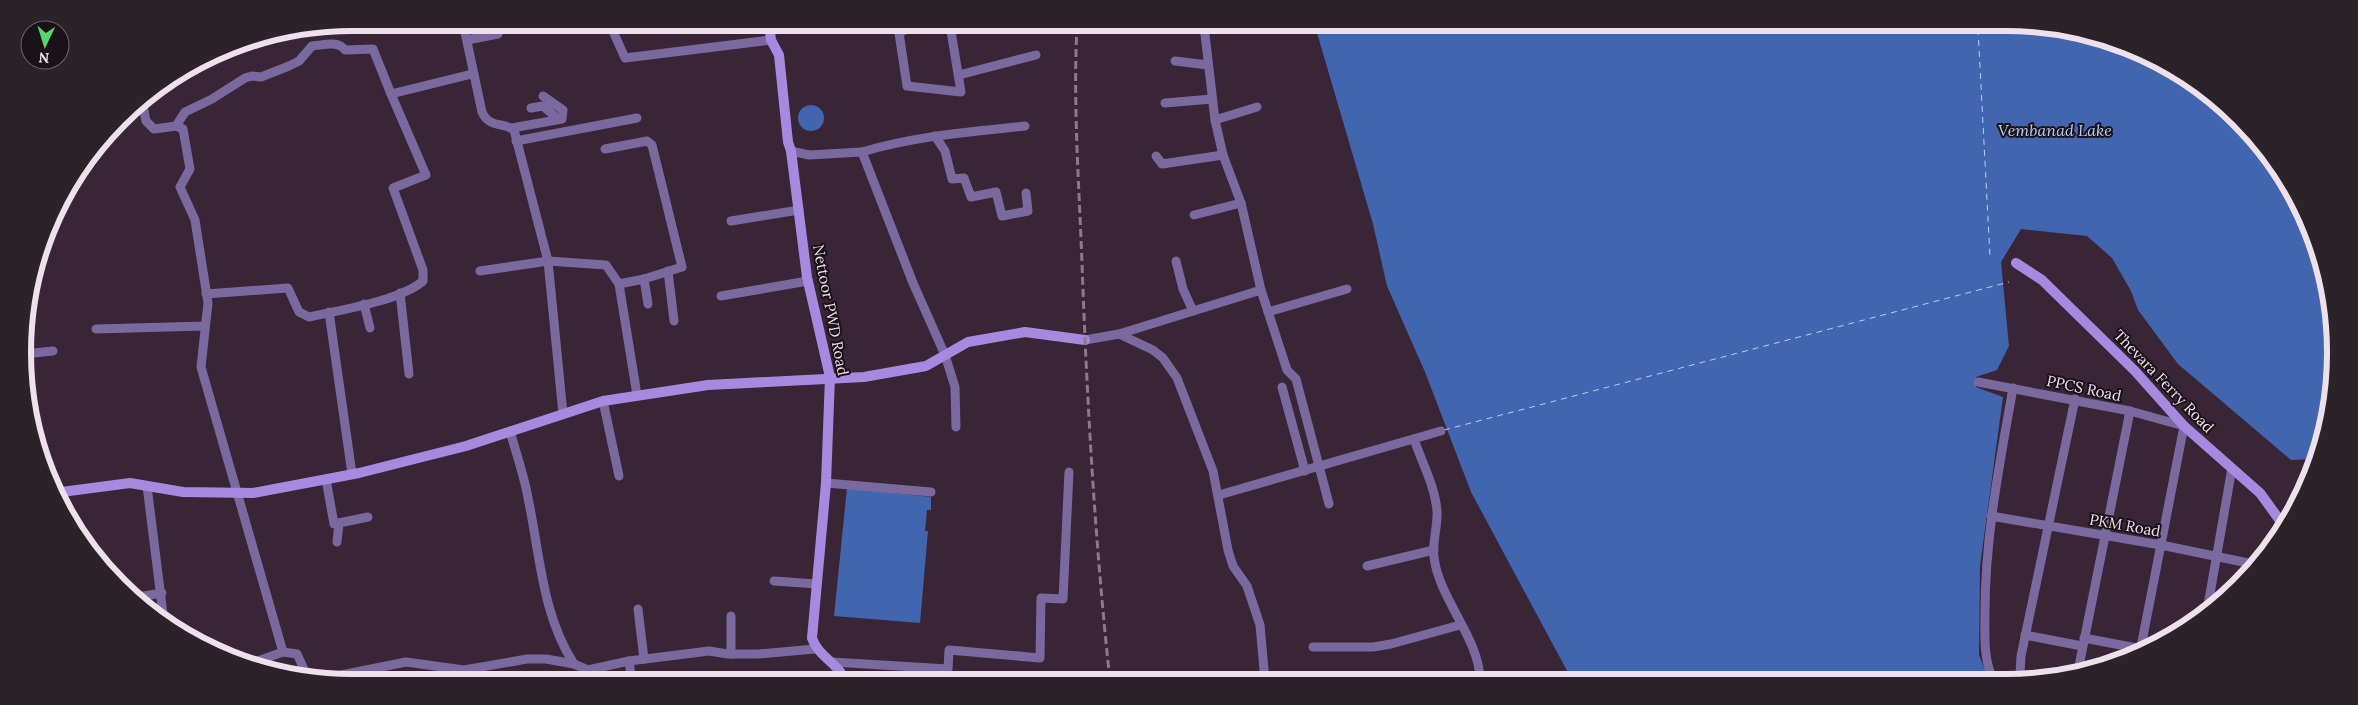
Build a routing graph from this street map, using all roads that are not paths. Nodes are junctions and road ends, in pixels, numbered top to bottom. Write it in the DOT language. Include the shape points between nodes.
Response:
graph roads {
  1 [pos="464,31"];
  2 [pos="613,31"];
  3 [pos="771,31"];
  4 [pos="898,31"];
  5 [pos="951,31"];
  6 [pos="1205,31"];
  7 [pos="498,34"];
  8 [pos="466,40"];
  9 [pos="772,40"];
  10 [pos="1036,55"];
  11 [pos="1175,61"];
  12 [pos="1208,64"];
  13 [pos="472,74"];
  14 [pos="959,75"];
  15 [pos="391,94"];
  16 [pos="543,96"];
  17 [pos="1212,99"];
  18 [pos="1165,103"];
  19 [pos="1257,107"];
  20 [pos="531,108"];
  21 [pos="144,109"];
  22 [pos="637,118"];
  23 [pos="558,119"];
  24 [pos="1215,120"];
  25 [pos="176,126"];
  26 [pos="1025,126"];
  27 [pos="512,128"];
  28 [pos="935,136"];
  29 [pos="516,141"];
  30 [pos="605,149"];
  31 [pos="791,151"];
  32 [pos="862,152"];
  33 [pos="1223,154"];
  34 [pos="1156,156"];
  35 [pos="1026,193"];
  36 [pos="1241,203"];
  37 [pos="798,210"];
  38 [pos="1194,215"];
  39 [pos="731,221"];
  40 [pos="548,261"];
  41 [pos="1176,262"];
  42 [pos="2016,263"];
  43 [pos="668,270"];
  44 [pos="480,272"];
  45 [pos="644,279"];
  46 [pos="808,281"];
  47 [pos="619,284"];
  48 [pos="1347,289"];
  49 [pos="1261,290"];
  50 [pos="400,293"];
  51 [pos="206,294"];
  52 [pos="721,296"];
  53 [pos="364,304"];
  54 [pos="648,304"];
  55 [pos="1193,311"];
  56 [pos="329,312"];
  57 [pos="1268,312"];
  58 [pos="674,321"];
  59 [pos="205,326"];
  60 [pos="370,328"];
  61 [pos="96,329"];
  62 [pos="1119,334"];
  63 [pos="1085,340"];
  64 [pos="53,351"];
  65 [pos="31,353"];
  66 [pos="945,355"];
  67 [pos="408,374"];
  68 [pos="830,377"];
  69 [pos="1978,382"];
  70 [pos="1282,387"];
  71 [pos="2013,388"];
  72 [pos="637,395"];
  73 [pos="2075,400"];
  74 [pos="603,401"];
  75 [pos="2130,411"];
  76 [pos="563,414"];
  77 [pos="2184,426"];
  78 [pos="956,427"];
  79 [pos="510,431"];
  80 [pos="1441,431"];
  81 [pos="1414,439"];
  82 [pos="1319,467"];
  83 [pos="2232,468"];
  84 [pos="1306,471"];
  85 [pos="1069,472"];
  86 [pos="352,474"];
  87 [pos="619,476"];
  88 [pos="326,479"];
  89 [pos="826,483"];
  90 [pos="147,486"];
  91 [pos="63,492"];
  92 [pos="931,492"];
  93 [pos="238,493"];
  94 [pos="1218,495"];
  95 [pos="1329,504"];
  96 [pos="1991,516"];
  97 [pos="368,517"];
  98 [pos="2280,520"];
  99 [pos="339,523"];
  100 [pos="2049,526"];
  101 [pos="2105,535"];
  102 [pos="337,542"];
  103 [pos="2162,544"];
  104 [pos="1434,550"];
  105 [pos="2216,556"];
  106 [pos="2248,563"];
  107 [pos="1367,566"];
  108 [pos="774,581"];
  109 [pos="817,584"];
  110 [pos="162,594"];
  111 [pos="144,596"];
  112 [pos="2212,598"];
  113 [pos="638,609"];
  114 [pos="163,612"];
  115 [pos="731,616"];
  116 [pos="1460,625"];
  117 [pos="2026,635"];
  118 [pos="2083,642"];
  119 [pos="2144,642"];
  120 [pos="1313,647"];
  121 [pos="2130,648"];
  122 [pos="816,649"];
  123 [pos="283,652"];
  124 [pos="731,654"];
  125 [pos="644,659"];
  126 [pos="260,660"];
  127 [pos="629,661"];
  128 [pos="832,662"];
  129 [pos="574,664"];
  130 [pos="2079,665"];
  131 [pos="304,670"];
  132 [pos="2020,673"];
  133 [pos="347,674"];
  134 [pos="631,674"];
  135 [pos="840,674"];
  136 [pos="1264,674"];
  137 [pos="1479,674"];
  138 [pos="1991,674"];
  1 -- 8 [label="street"];
  2 -- 9 [label="street" via="625,58"];
  3 -- 9 [label="street, Nettoor PWD Road"];
  4 -- 14 [label="street" via="907,86 961,92"];
  5 -- 14 [label="street"];
  6 -- 12 [label="street"];
  7 -- 8 [label="street"];
  8 -- 13 [label="street"];
  9 -- 31 [label="street, Nettoor PWD Road" via="779,55"];
  10 -- 14 [label="street"];
  11 -- 12 [label="street"];
  12 -- 17 [label="street"];
  13 -- 15 [label="street"];
  13 -- 27 [label="street" via="485,118 493,124"];
  15 -- 25 [label="street" via="373,50 345,50 332,44 312,46 299,61 261,77 245,78 184,112"];
  15 -- 50 [label="street" via="426,174 393,188 423,281 417,287"];
  16 -- 23 [label="street" via="563,110 562,119"];
  17 -- 18 [label="street"];
  17 -- 24 [label="street"];
  19 -- 24 [label="street"];
  20 -- 23 [label="street" via="543,106"];
  21 -- 25 [label="street" via="146,121 154,129"];
  22 -- 29 [label="street"];
  23 -- 27 [label="street"];
  24 -- 33 [label="street"];
  25 -- 51 [label="street" via="183,129 190,168 180,187 195,220"];
  26 -- 28 [label="street"];
  27 -- 29 [label="street"];
  28 -- 32 [label="street"];
  28 -- 35 [label="street" via="945,151 952,179 964,178 971,197 996,192 1002,216 1028,211"];
  29 -- 40 [label="street"];
  30 -- 43 [label="street" via="647,141 652,145 682,267"];
  31 -- 32 [label="street" via="808,155"];
  31 -- 37 [label="street, Nettoor PWD Road"];
  32 -- 66 [label="street"];
  33 -- 34 [label="street" via="1162,164"];
  33 -- 36 [label="street"];
  36 -- 38 [label="street"];
  36 -- 49 [label="street"];
  37 -- 39 [label="street"];
  37 -- 46 [label="street, Nettoor PWD Road"];
  40 -- 44 [label="street"];
  40 -- 47 [label="street" via="606,265"];
  40 -- 76 [label="street"];
  41 -- 55 [label="street"];
  42 -- 77 [label="street, Thevara Ferry Road" via="2042,280 2135,371"];
  43 -- 45 [label="street"];
  43 -- 58 [label="street"];
  45 -- 47 [label="street"];
  45 -- 54 [label="street"];
  46 -- 52 [label="street"];
  46 -- 68 [label="street, Nettoor PWD Road"];
  47 -- 72 [label="street"];
  48 -- 57 [label="street"];
  49 -- 55 [label="street"];
  49 -- 57 [label="street"];
  50 -- 53 [label="street"];
  50 -- 67 [label="street"];
  51 -- 56 [label="street" via="288,288 299,312 310,317"];
  51 -- 59 [label="street"];
  53 -- 56 [label="street"];
  53 -- 60 [label="street"];
  55 -- 62 [label="street"];
  56 -- 86 [label="street"];
  57 -- 82 [label="street" via="1287,370 1296,379"];
  59 -- 61 [label="street"];
  59 -- 93 [label="street" via="202,367"];
  62 -- 63 [label="street"];
  62 -- 94 [label="street" via="1158,354 1177,378 1204,445"];
  63 -- 66 [label="street" via="1025,332 968,342"];
  64 -- 65 [label="street"];
  66 -- 68 [label="street" via="926,366 864,377"];
  66 -- 78 [label="street" via="955,387"];
  68 -- 72 [label="street" via="708,384"];
  68 -- 89 [label="street, Nettoor PWD Road"];
  69 -- 71 [label="street, PPCS Road"];
  70 -- 84 [label="street"];
  71 -- 73 [label="street, PPCS Road"];
  71 -- 96 [label="street"];
  72 -- 74 [label="street"];
  73 -- 75 [label="street, PPCS Road"];
  73 -- 100 [label="street"];
  74 -- 76 [label="street"];
  74 -- 87 [label="street"];
  75 -- 77 [label="street, PPCS Road"];
  75 -- 101 [label="street"];
  76 -- 79 [label="street"];
  77 -- 83 [label="street, Thevara Ferry Road"];
  77 -- 103 [label="street"];
  79 -- 86 [label="street" via="466,446"];
  79 -- 129 [label="street" via="528,496 544,594 564,650"];
  80 -- 81 [label="street"];
  81 -- 82 [label="street"];
  81 -- 104 [label="street" via="1433,488 1437,512"];
  82 -- 84 [label="street"];
  82 -- 95 [label="street"];
  83 -- 98 [label="street, Thevara Ferry Road" via="2260,493"];
  83 -- 105 [label="street"];
  84 -- 94 [label="street"];
  85 -- 128 [label="street" via="1063,598 1042,598 1040,658 949,650 948,669"];
  86 -- 88 [label="street"];
  88 -- 93 [label="street"];
  88 -- 99 [label="street" via="334,524"];
  89 -- 92 [label="street"];
  89 -- 109 [label="street, Nettoor PWD Road"];
  90 -- 91 [label="street" via="130,483"];
  90 -- 93 [label="street" via="183,492"];
  90 -- 110 [label="street"];
  93 -- 123 [label="street"];
  94 -- 136 [label="street" via="1233,566 1248,586 1260,625"];
  96 -- 100 [label="street, PKM Road"];
  96 -- 138 [label="street" via="1984,647"];
  97 -- 99 [label="street"];
  99 -- 102 [label="street"];
  100 -- 101 [label="street, PKM Road"];
  100 -- 117 [label="street"];
  101 -- 103 [label="street, PKM Road"];
  101 -- 118 [label="street"];
  103 -- 105 [label="street, PKM Road"];
  103 -- 119 [label="street"];
  104 -- 107 [label="street"];
  104 -- 116 [label="street" via="1444,590"];
  105 -- 106 [label="street, PKM Road"];
  105 -- 112 [label="street"];
  108 -- 109 [label="street"];
  109 -- 122 [label="street, Nettoor PWD Road" via="812,638"];
  110 -- 111 [label="street"];
  110 -- 114 [label="street"];
  113 -- 125 [label="street"];
  115 -- 124 [label="street"];
  116 -- 120 [label="street" via="1373,647"];
  116 -- 137 [label="street" via="1478,658"];
  117 -- 118 [label="street"];
  117 -- 132 [label="street"];
  118 -- 121 [label="street"];
  118 -- 130 [label="street"];
  122 -- 124 [label="street"];
  122 -- 128 [label="street"];
  123 -- 126 [label="street"];
  123 -- 131 [label="street" via="297,654"];
  124 -- 125 [label="street" via="709,651"];
  125 -- 127 [label="street"];
  127 -- 129 [label="street" via="588,670"];
  127 -- 134 [label="street"];
  128 -- 135 [label="street"];
  129 -- 133 [label="street" via="527,659 464,670 406,662"];
}
